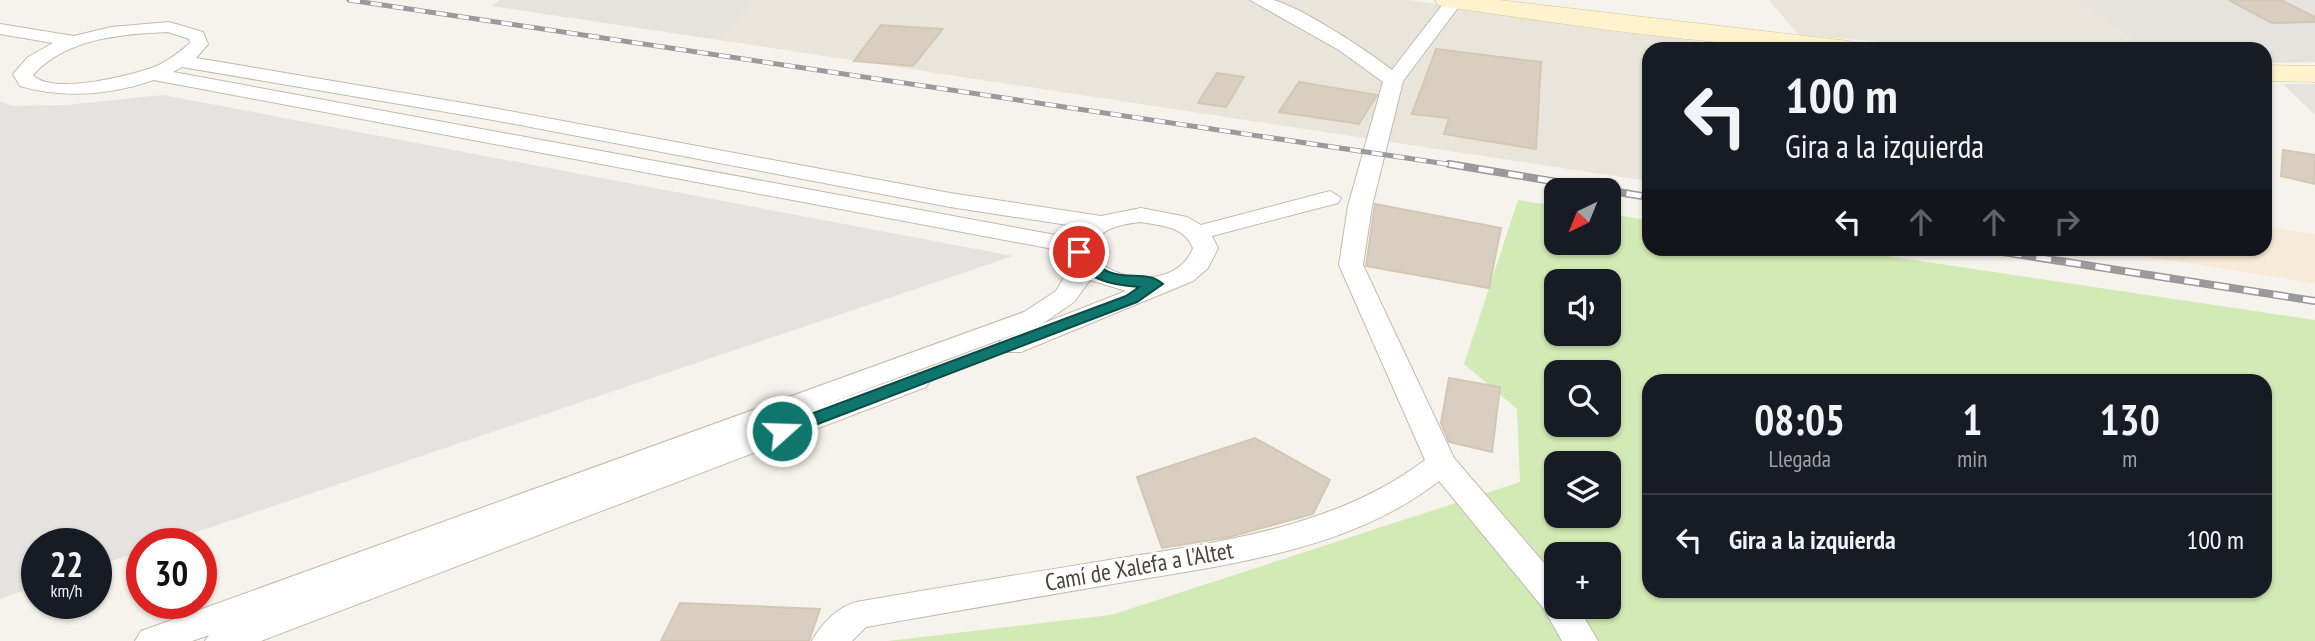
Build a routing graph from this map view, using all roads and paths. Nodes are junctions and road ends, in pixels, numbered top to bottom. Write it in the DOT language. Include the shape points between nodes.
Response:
graph roads {
  1 [pos="1259,0"];
  2 [pos="1450,1"];
  3 [pos="0,29"];
  4 [pos="76,41"];
  5 [pos="1786,42"];
  6 [pos="0,46"];
  7 [pos="44,54"];
  8 [pos="181,61"];
  9 [pos="2272,73"];
  10 [pos="151,74"];
  11 [pos="2315,74"];
  12 [pos="1393,82"];
  13 [pos="1330,198"];
  14 [pos="1104,223"];
  15 [pos="1198,233"];
  16 [pos="1082,255"];
  17 [pos="1156,284"];
  18 [pos="1440,463"];
  19 [pos="1544,586"];
  20 [pos="1567,619"];
  21 [pos="153,641"];
  22 [pos="223,641"];
  23 [pos="831,641"];
  24 [pos="1580,641"];
  1 -- 12 [label="street" via="1342,41"];
  2 -- 5 [label="street"];
  2 -- 12 [label="street"];
  3 -- 4 [label="street"];
  4 -- 7 [label="street"];
  4 -- 8 [label="street" via="146,28 187,30 197,36 199,44"];
  6 -- 7 [label="street"];
  7 -- 10 [label="street" via="23,74 27,82 40,88 91,88"];
  8 -- 10 [label="street"];
  8 -- 14 [label="street" via="950,200"];
  9 -- 11 [label="street"];
  10 -- 16 [label="street"];
  12 -- 18 [label="street" via="1360,206 1351,265"];
  13 -- 15 [label="street"];
  14 -- 15 [label="street" via="1131,216 1162,216"];
  14 -- 16 [label="street" via="1090,231"];
  15 -- 17 [label="street" via="1207,250 1203,262 1184,276"];
  16 -- 17 [label="street" via="1112,281"];
  16 -- 21 [label="street" via="1079,283 1064,300 1033,318"];
  17 -- 22 [label="street" via="1131,299 1039,335"];
  18 -- 19 [label="street"];
  18 -- 23 [label="street, Camí de Xalefa a l'Altet" via="1410,487 1324,529 1224,552 856,614"];
  20 -- 24 [label="street"];
}
